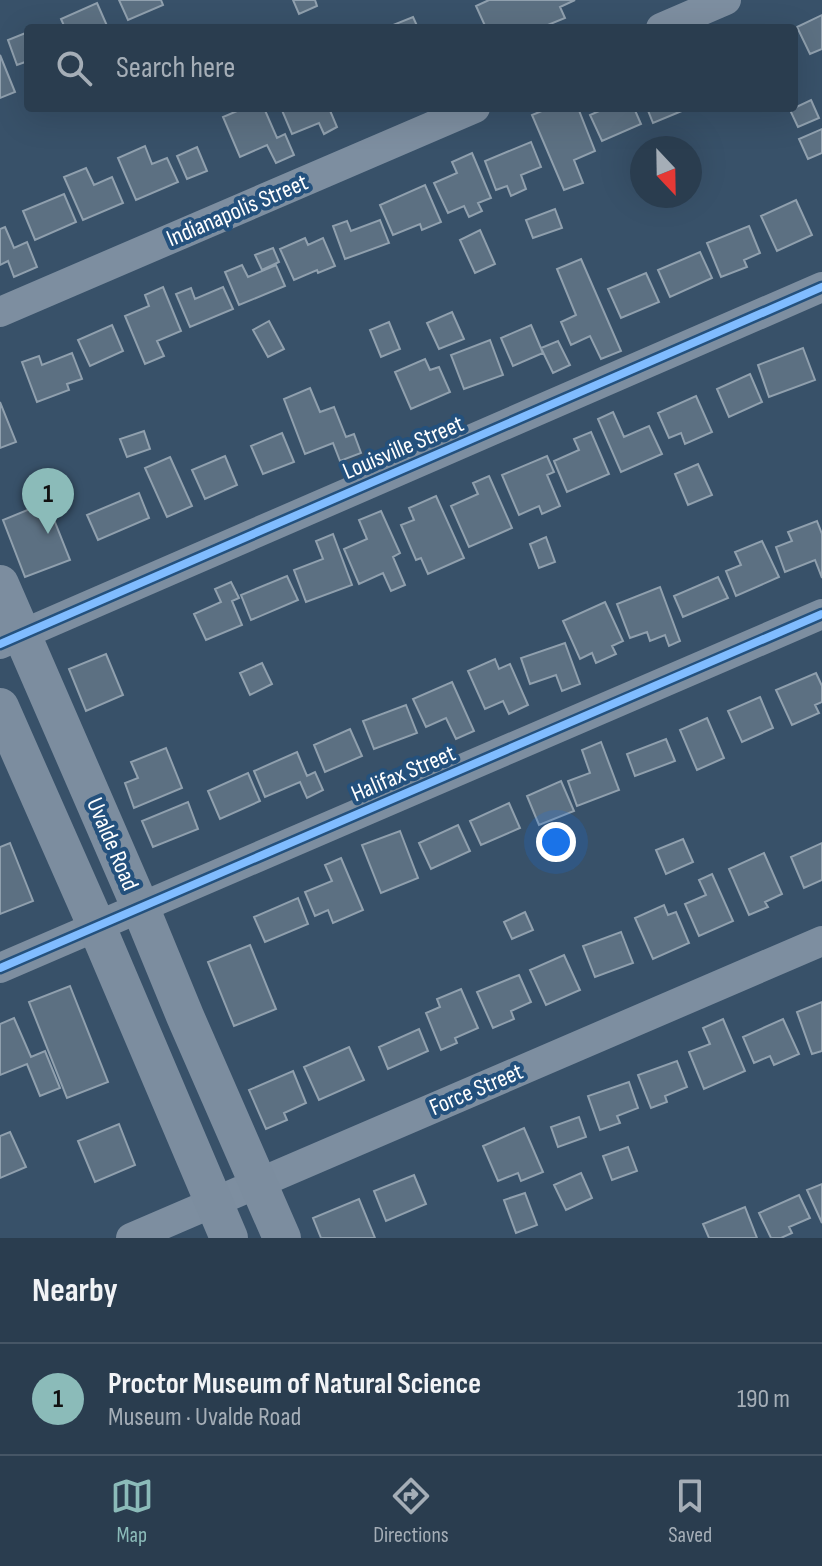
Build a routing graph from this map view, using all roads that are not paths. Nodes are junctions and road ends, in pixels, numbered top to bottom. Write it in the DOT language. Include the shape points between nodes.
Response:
graph roads {
  1 [pos="726,0"];
  2 [pos="670,24"];
  3 [pos="466,112"];
  4 [pos="822,287"];
  5 [pos="0,312"];
  6 [pos="0,584"];
  7 [pos="822,614"];
  8 [pos="12,639"];
  9 [pos="0,707"];
  10 [pos="141,909"];
  11 [pos="97,927"];
  12 [pos="822,941"];
  13 [pos="0,968"];
  14 [pos="258,1183"];
  15 [pos="214,1202"];
  16 [pos="172,1230"];
  17 [pos="131,1238"];
  18 [pos="229,1238"];
  19 [pos="282,1238"];
  1 -- 2 [label="street"];
  3 -- 5 [label="street, Indianapolis Street"];
  4 -- 8 [label="street, Louisville Street"];
  6 -- 8 [label="main road, Uvalde Road"];
  7 -- 10 [label="street, Halifax Street"];
  8 -- 10 [label="main road, Uvalde Road"];
  9 -- 11 [label="main road, Uvalde Road"];
  10 -- 11 [label="street, Halifax Street"];
  10 -- 14 [label="main road, Uvalde Road"];
  11 -- 13 [label="street, Halifax Street"];
  11 -- 15 [label="main road, Uvalde Road"];
  12 -- 14 [label="street, Force Street"];
  14 -- 15 [label="street, Force Street"];
  14 -- 19 [label="main road, Uvalde Road"];
  15 -- 16 [label="street, Force Street"];
  15 -- 18 [label="main road, Uvalde Road"];
  16 -- 17 [label="street, Force Street"];
}
